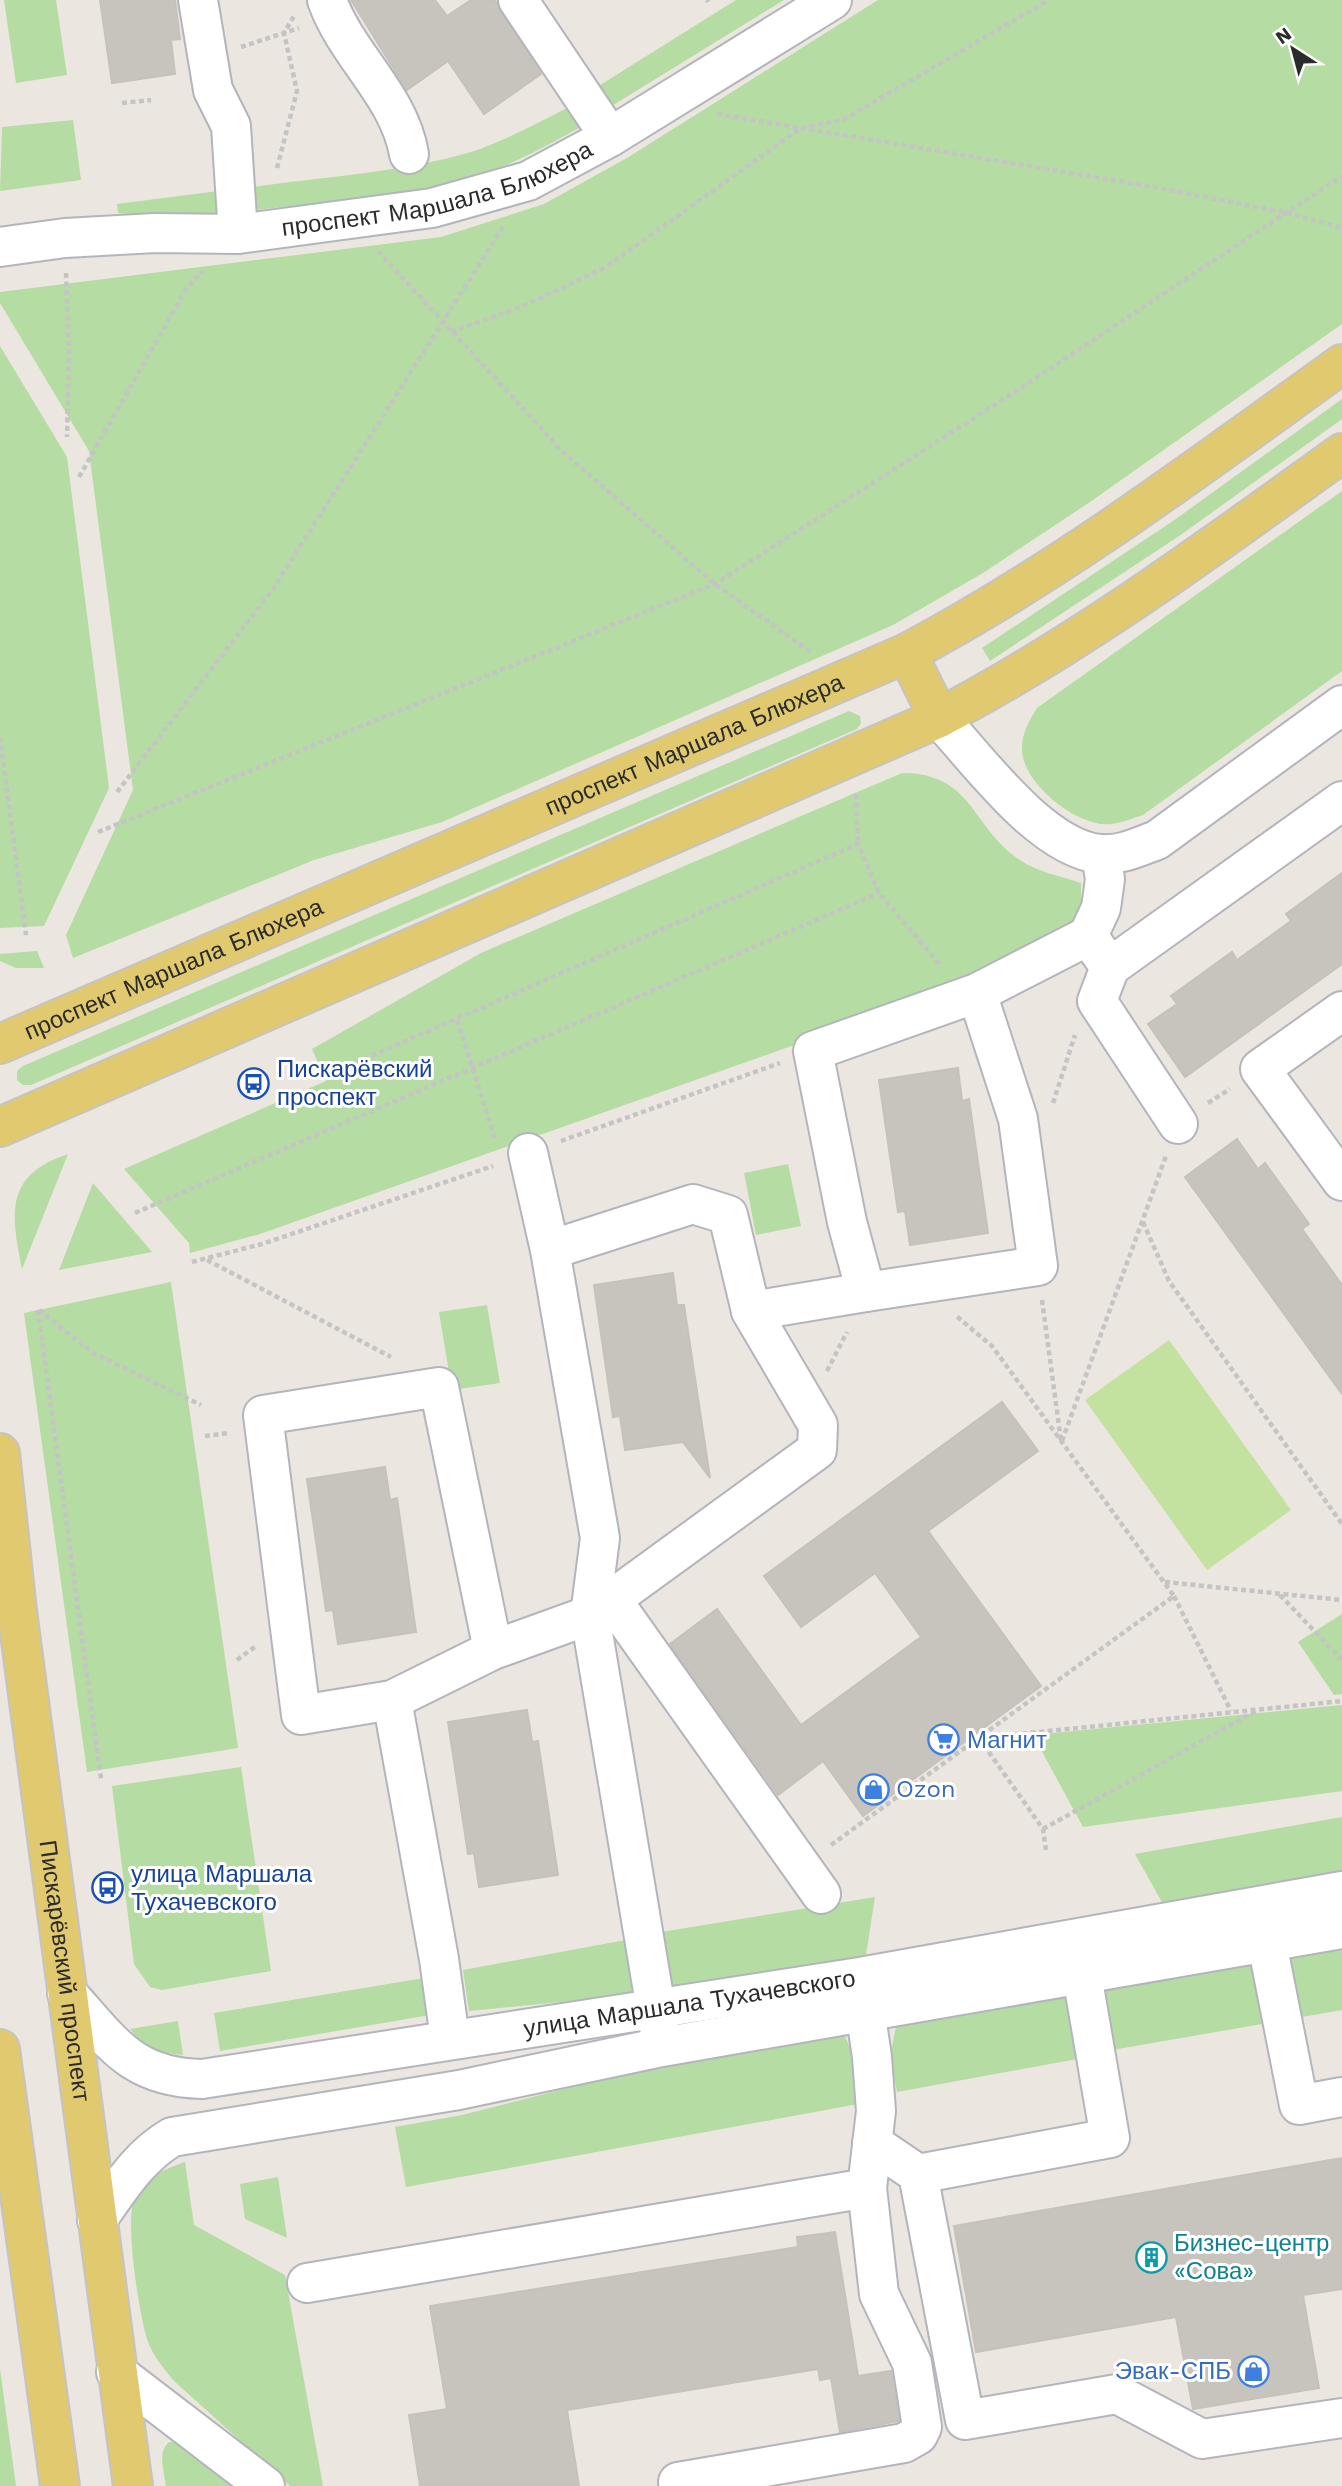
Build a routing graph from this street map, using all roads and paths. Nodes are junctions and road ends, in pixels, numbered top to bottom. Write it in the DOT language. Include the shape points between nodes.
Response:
graph roads {
  1 [pos="198,0"];
  2 [pos="518,0"];
  3 [pos="832,0"];
  4 [pos="1049,0"];
  5 [pos="330,8"];
  6 [pos="284,33"];
  7 [pos="207,58"];
  8 [pos="674,98"];
  9 [pos="151,100"];
  10 [pos="122,103"];
  11 [pos="801,128"];
  12 [pos="610,137"];
  13 [pos="409,154"];
  14 [pos="277,168"];
  15 [pos="1342,176"];
  16 [pos="528,181"];
  17 [pos="1288,213"];
  18 [pos="350,219"];
  19 [pos="1342,228"];
  20 [pos="239,234"];
  21 [pos="65,238"];
  22 [pos="0,247"];
  23 [pos="443,324"];
  24 [pos="451,332"];
  25 [pos="1342,364"];
  26 [pos="67,437"];
  27 [pos="1342,453"];
  28 [pos="79,477"];
  29 [pos="715,584"];
  30 [pos="907,653"];
  31 [pos="848,679"];
  32 [pos="1342,705"];
  33 [pos="939,718"];
  34 [pos="0,737"];
  35 [pos="855,754"];
  36 [pos="117,792"];
  37 [pos="1342,801"];
  38 [pos="98,832"];
  39 [pos="858,844"];
  40 [pos="1101,854"];
  41 [pos="879,892"];
  42 [pos="26,935"];
  43 [pos="1088,936"];
  44 [pos="1103,984"];
  45 [pos="972,995"];
  46 [pos="1342,1011"];
  47 [pos="457,1020"];
  48 [pos="0,1044"];
  49 [pos="813,1051"];
  50 [pos="473,1068"];
  51 [pos="1260,1069"];
  52 [pos="325,1076"];
  53 [pos="1048,1116"];
  54 [pos="1178,1124"];
  55 [pos="0,1127"];
  56 [pos="515,1158"];
  57 [pos="1342,1181"];
  58 [pos="135,1213"];
  59 [pos="1142,1221"];
  60 [pos="550,1250"];
  61 [pos="205,1259"];
  62 [pos="192,1262"];
  63 [pos="1038,1266"];
  64 [pos="921,1285"];
  65 [pos="866,1292"];
  66 [pos="751,1311"];
  67 [pos="439,1387"];
  68 [pos="201,1405"];
  69 [pos="808,1409"];
  70 [pos="1062,1442"];
  71 [pos="0,1454"];
  72 [pos="1342,1524"];
  73 [pos="1164,1582"];
  74 [pos="1280,1594"];
  75 [pos="1174,1596"];
  76 [pos="1342,1601"];
  77 [pos="601,1607"];
  78 [pos="493,1650"];
  79 [pos="1342,1660"];
  80 [pos="392,1700"];
  81 [pos="1342,1701"];
  82 [pos="1260,1709"];
  83 [pos="1231,1712"];
  84 [pos="979,1738"];
  85 [pos="101,1779"];
  86 [pos="1042,1829"];
  87 [pos="1046,1850"];
  88 [pos="811,1880"];
  89 [pos="1342,1891"];
  90 [pos="1342,1929"];
  91 [pos="1267,1943"];
  92 [pos="1082,1975"];
  93 [pos="67,1993"];
  94 [pos="862,1995"];
  95 [pos="657,2010"];
  96 [pos="450,2039"];
  97 [pos="662,2047"];
  98 [pos="0,2049"];
  99 [pos="1342,2097"];
  100 [pos="872,2143"];
  101 [pos="8,2154"];
  102 [pos="918,2174"];
  103 [pos="867,2188"];
  104 [pos="97,2220"];
  105 [pos="307,2283"];
  106 [pos="116,2372"];
  107 [pos="1342,2418"];
  108 [pos="678,2482"];
  109 [pos="60,2486"];
  110 [pos="133,2486"];
  111 [pos="265,2486"];
  1 -- 7 [label="street"];
  2 -- 12 [label="street"];
  3 -- 8 [label="street, проспект Маршала Блюхера"];
  4 -- 11 [label="path" via="844,120"];
  5 -- 6 [label="path"];
  5 -- 13 [label="street" via="346,42 400,117"];
  6 -- 7 [label="path"];
  6 -- 14 [label="path" via="297,91"];
  7 -- 20 [label="street" via="213,90 231,126"];
  8 -- 11 [label="path" via="714,114"];
  8 -- 12 [label="street, проспект Маршала Блюхера"];
  9 -- 10 [label="path"];
  11 -- 17 [label="path"];
  11 -- 24 [label="path" via="606,267 523,306"];
  12 -- 16 [label="street, проспект Маршала Блюхера"];
  15 -- 17 [label="path"];
  16 -- 18 [label="street, проспект Маршала Блюхера" via="432,208"];
  16 -- 23 [label="path"];
  17 -- 19 [label="path"];
  17 -- 29 [label="path"];
  18 -- 20 [label="street, проспект Маршала Блюхера"];
  18 -- 23 [label="path"];
  20 -- 21 [label="street, проспект Маршала Блюхера"];
  20 -- 28 [label="path" via="188,286"];
  21 -- 22 [label="street, проспект Маршала Блюхера"];
  21 -- 26 [label="path"];
  23 -- 24 [label="path"];
  23 -- 36 [label="path" via="273,589"];
  24 -- 29 [label="path" via="563,452"];
  25 -- 30 [label="main road, проспект Маршала Блюхера" via="1059,564 974,618"];
  27 -- 33 [label="main road" via="1101,623 1011,680"];
  29 -- 31 [label="path"];
  29 -- 38 [label="path"];
  30 -- 31 [label="main road, проспект Маршала Блюхера"];
  30 -- 33 [label="main road"];
  31 -- 48 [label="main road, проспект Маршала Блюхера"];
  32 -- 40 [label="street" via="1157,839 1125,852"];
  33 -- 35 [label="main road"];
  33 -- 40 [label="street" via="1042,829 1075,848"];
  34 -- 42 [label="path"];
  35 -- 39 [label="path"];
  35 -- 55 [label="main road"];
  37 -- 44 [label="street"];
  39 -- 41 [label="path"];
  39 -- 47 [label="path"];
  40 -- 43 [label="street" via="1105,880 1101,908"];
  41 -- 45 [label="path"];
  41 -- 50 [label="path"];
  43 -- 44 [label="street"];
  43 -- 45 [label="street"];
  44 -- 53 [label="path" via="1083,1011"];
  44 -- 54 [label="street"];
  45 -- 49 [label="street"];
  45 -- 63 [label="street" via="1018,1119"];
  46 -- 51 [label="street"];
  47 -- 50 [label="path"];
  47 -- 52 [label="path"];
  49 -- 56 [label="path"];
  49 -- 65 [label="street" via="847,1222"];
  50 -- 56 [label="path"];
  50 -- 58 [label="path"];
  51 -- 54 [label="path"];
  51 -- 57 [label="street"];
  54 -- 59 [label="path"];
  56 -- 60 [label="street"];
  56 -- 61 [label="path"];
  59 -- 70 [label="path"];
  59 -- 72 [label="path" via="1169,1281"];
  60 -- 66 [label="street" via="693,1204 728,1215"];
  60 -- 77 [label="street" via="600,1538"];
  61 -- 62 [label="path"];
  61 -- 67 [label="path" via="412,1368"];
  63 -- 64 [label="street"];
  63 -- 70 [label="path"];
  64 -- 65 [label="street"];
  64 -- 70 [label="path" via="992,1346"];
  65 -- 66 [label="street"];
  65 -- 69 [label="path"];
  66 -- 69 [label="street"];
  67 -- 78 [label="street"];
  67 -- 80 [label="street" via="264,1415 301,1715"];
  68 -- 85 [label="path" via="93,1353 38,1310"];
  69 -- 77 [label="street" via="818,1426 817,1450"];
  70 -- 73 [label="path"];
  71 -- 93 [label="main road, Пискарёвский проспект"];
  73 -- 74 [label="path"];
  73 -- 75 [label="path"];
  74 -- 76 [label="path"];
  74 -- 79 [label="path"];
  75 -- 83 [label="path"];
  75 -- 84 [label="path"];
  77 -- 78 [label="street"];
  77 -- 88 [label="street"];
  77 -- 95 [label="street"];
  78 -- 80 [label="street"];
  80 -- 96 [label="street"];
  81 -- 82 [label="path"];
  82 -- 83 [label="path"];
  82 -- 86 [label="path"];
  83 -- 84 [label="path"];
  84 -- 86 [label="path"];
  84 -- 88 [label="path"];
  86 -- 87 [label="path"];
  89 -- 94 [label="street, улица Маршала Тухачевского"];
  90 -- 91 [label="street, улица Маршала Тухачевского"];
  91 -- 92 [label="street, улица Маршала Тухачевского"];
  91 -- 99 [label="street" via="1299,2105"];
  92 -- 94 [label="street, улица Маршала Тухачевского"];
  92 -- 102 [label="street" via="1110,2138"];
  93 -- 96 [label="street, улица Маршала Тухачевского" via="132,2061 173,2078 202,2079"];
  93 -- 104 [label="main road, Пискарёвский проспект"];
  94 -- 95 [label="street, улица Маршала Тухачевского"];
  94 -- 97 [label="street, улица Маршала Тухачевского"];
  94 -- 100 [label="street" via="876,2111"];
  95 -- 96 [label="street, улица Маршала Тухачевского"];
  95 -- 97 [label="street"];
  97 -- 104 [label="street, улица Маршала Тухачевского" via="459,2090 172,2137 133,2168"];
  98 -- 101 [label="main road"];
  100 -- 102 [label="street"];
  100 -- 103 [label="street"];
  101 -- 109 [label="main road"];
  102 -- 107 [label="street" via="965,2420 1117,2394 1202,2439"];
  103 -- 105 [label="street"];
  103 -- 108 [label="street" via="879,2294 912,2363 922,2427 918,2435 904,2443"];
  104 -- 106 [label="main road, Пискарёвский проспект"];
  106 -- 110 [label="main road, Пискарёвский проспект"];
  106 -- 111 [label="street"];
}
